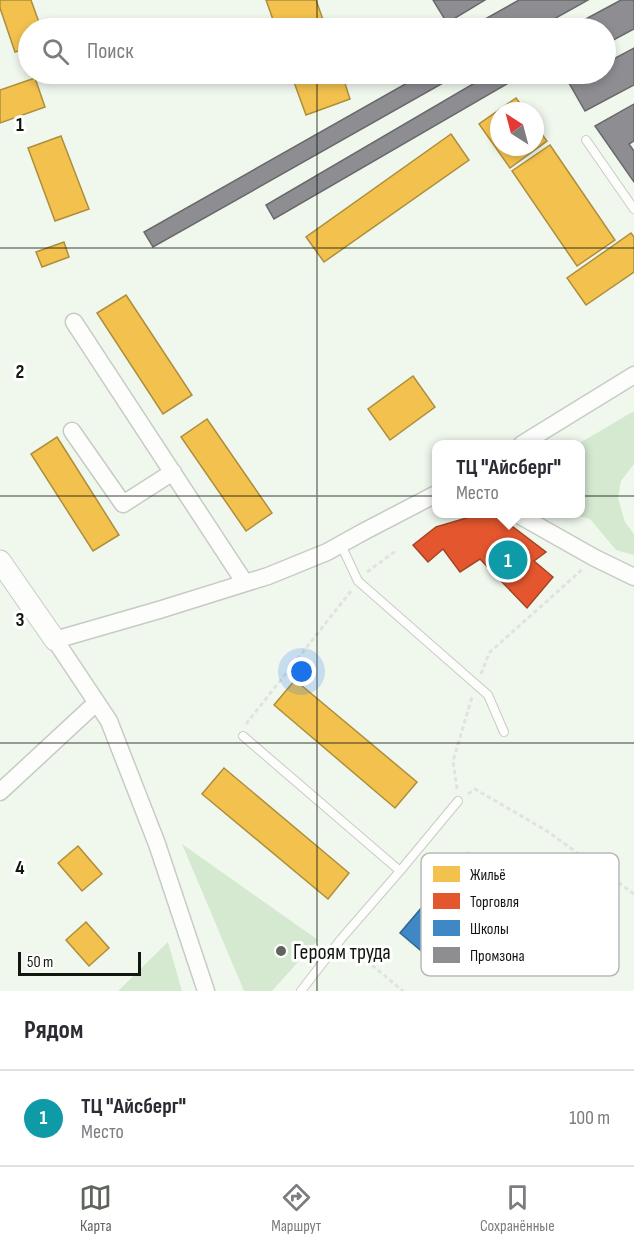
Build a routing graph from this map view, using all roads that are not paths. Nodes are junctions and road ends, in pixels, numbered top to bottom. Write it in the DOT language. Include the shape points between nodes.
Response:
graph roads {
  1 [pos="586,140"];
  2 [pos="634,209"];
  3 [pos="74,322"];
  4 [pos="634,375"];
  5 [pos="72,431"];
  6 [pos="528,440"];
  7 [pos="173,472"];
  8 [pos="432,496"];
  9 [pos="526,518"];
  10 [pos="341,545"];
  11 [pos="0,561"];
  12 [pos="634,577"];
  13 [pos="245,583"];
  14 [pos="55,640"];
  15 [pos="96,703"];
  16 [pos="504,732"];
  17 [pos="243,736"];
  18 [pos="0,792"];
  19 [pos="458,801"];
  20 [pos="400,871"];
  21 [pos="206,991"];
  22 [pos="301,991"];
  1 -- 2 [label="lane"];
  3 -- 7 [label="street"];
  4 -- 6 [label="street"];
  5 -- 7 [label="street" via="123,504"];
  7 -- 13 [label="street"];
  8 -- 10 [label="street"];
  9 -- 12 [label="street"];
  10 -- 13 [label="street"];
  10 -- 16 [label="lane" via="358,581 488,695"];
  11 -- 14 [label="street"];
  13 -- 14 [label="street"];
  14 -- 15 [label="street"];
  15 -- 18 [label="street"];
  15 -- 21 [label="street" via="109,720 153,834"];
  17 -- 20 [label="lane"];
  19 -- 20 [label="lane"];
  20 -- 22 [label="lane"];
}
